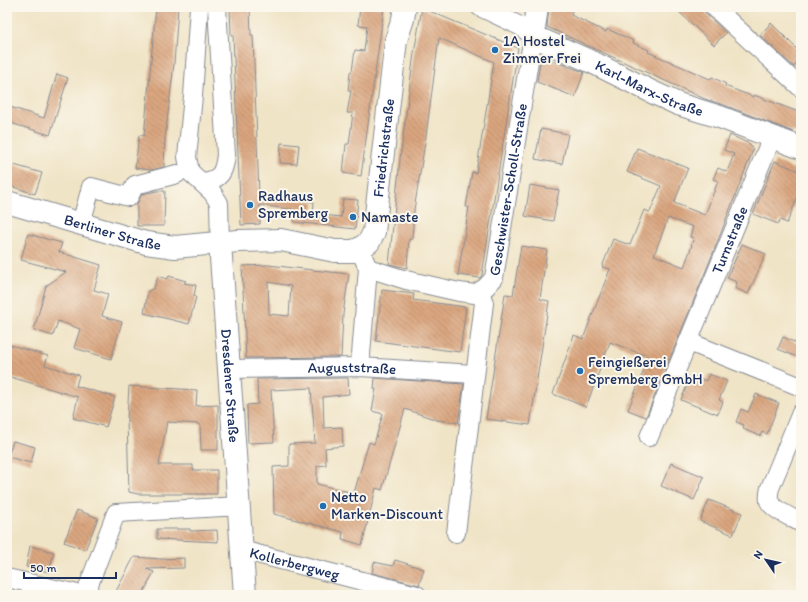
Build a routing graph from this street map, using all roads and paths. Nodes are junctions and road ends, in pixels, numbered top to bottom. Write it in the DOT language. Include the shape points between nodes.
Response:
graph roads {
  1 [pos="198,7"];
  2 [pos="217,7"];
  3 [pos="394,7"];
  4 [pos="405,7"];
  5 [pos="480,7"];
  6 [pos="537,7"];
  7 [pos="714,7"];
  8 [pos="533,36"];
  9 [pos="396,40"];
  10 [pos="801,88"];
  11 [pos="772,137"];
  12 [pos="801,148"];
  13 [pos="178,174"];
  14 [pos="202,182"];
  15 [pos="7,202"];
  16 [pos="81,224"];
  17 [pos="220,243"];
  18 [pos="363,259"];
  19 [pos="480,292"];
  20 [pos="689,342"];
  21 [pos="360,367"];
  22 [pos="229,369"];
  23 [pos="474,374"];
  24 [pos="801,387"];
  25 [pos="801,413"];
  26 [pos="649,437"];
  27 [pos="240,506"];
  28 [pos="801,523"];
  29 [pos="456,532"];
  30 [pos="242,552"];
  31 [pos="7,578"];
  32 [pos="83,595"];
  33 [pos="245,595"];
  34 [pos="417,595"];
  1 -- 14 [label="street, Dresdener Straße" via="187,157 190,172"];
  2 -- 14 [label="street" via="226,155 224,170 217,178"];
  3 -- 9 [label="main road, Friedrichstraße"];
  4 -- 9 [label="main road, Friedrichstraße"];
  5 -- 8 [label="street, Karl-Marx-Straße" via="520,26"];
  6 -- 8 [label="main road, Geschwister-Scholl-Straße"];
  7 -- 10 [label="street"];
  8 -- 11 [label="main road, Karl-Marx-Straße" via="678,104"];
  8 -- 19 [label="street, Geschwister-Scholl-Straße" via="494,278"];
  9 -- 18 [label="main road, Friedrichstraße" via="374,232"];
  11 -- 12 [label="main road, Karl-Marx-Straße"];
  11 -- 20 [label="street, Turnstraße"];
  13 -- 16 [label="street" via="135,185 129,197 91,188"];
  14 -- 17 [label="street, Dresdener Straße" via="219,203"];
  15 -- 16 [label="main road, Berliner Straße"];
  16 -- 17 [label="main road, Berliner Straße" via="146,243 174,247"];
  17 -- 18 [label="main road" via="281,240 335,251 353,251"];
  17 -- 22 [label="main road, Dresdener Straße"];
  18 -- 19 [label="street" via="406,280 459,292"];
  18 -- 21 [label="street"];
  19 -- 23 [label="street, Geschwister-Scholl-Straße" via="484,303"];
  20 -- 24 [label="street"];
  20 -- 26 [label="street, Turnstraße"];
  21 -- 22 [label="street, Auguststraße"];
  21 -- 23 [label="street, Auguststraße"];
  22 -- 27 [label="main road, Dresdener Straße"];
  23 -- 29 [label="street, Geschwister-Scholl-Straße"];
  25 -- 28 [label="street" via="768,496 770,502 779,510"];
  27 -- 30 [label="main road, Dresdener Straße"];
  27 -- 32 [label="street" via="116,512"];
  30 -- 33 [label="main road, Dresdener Straße"];
  30 -- 34 [label="street, Kollerbergweg"];
  31 -- 32 [label="street"];
}
